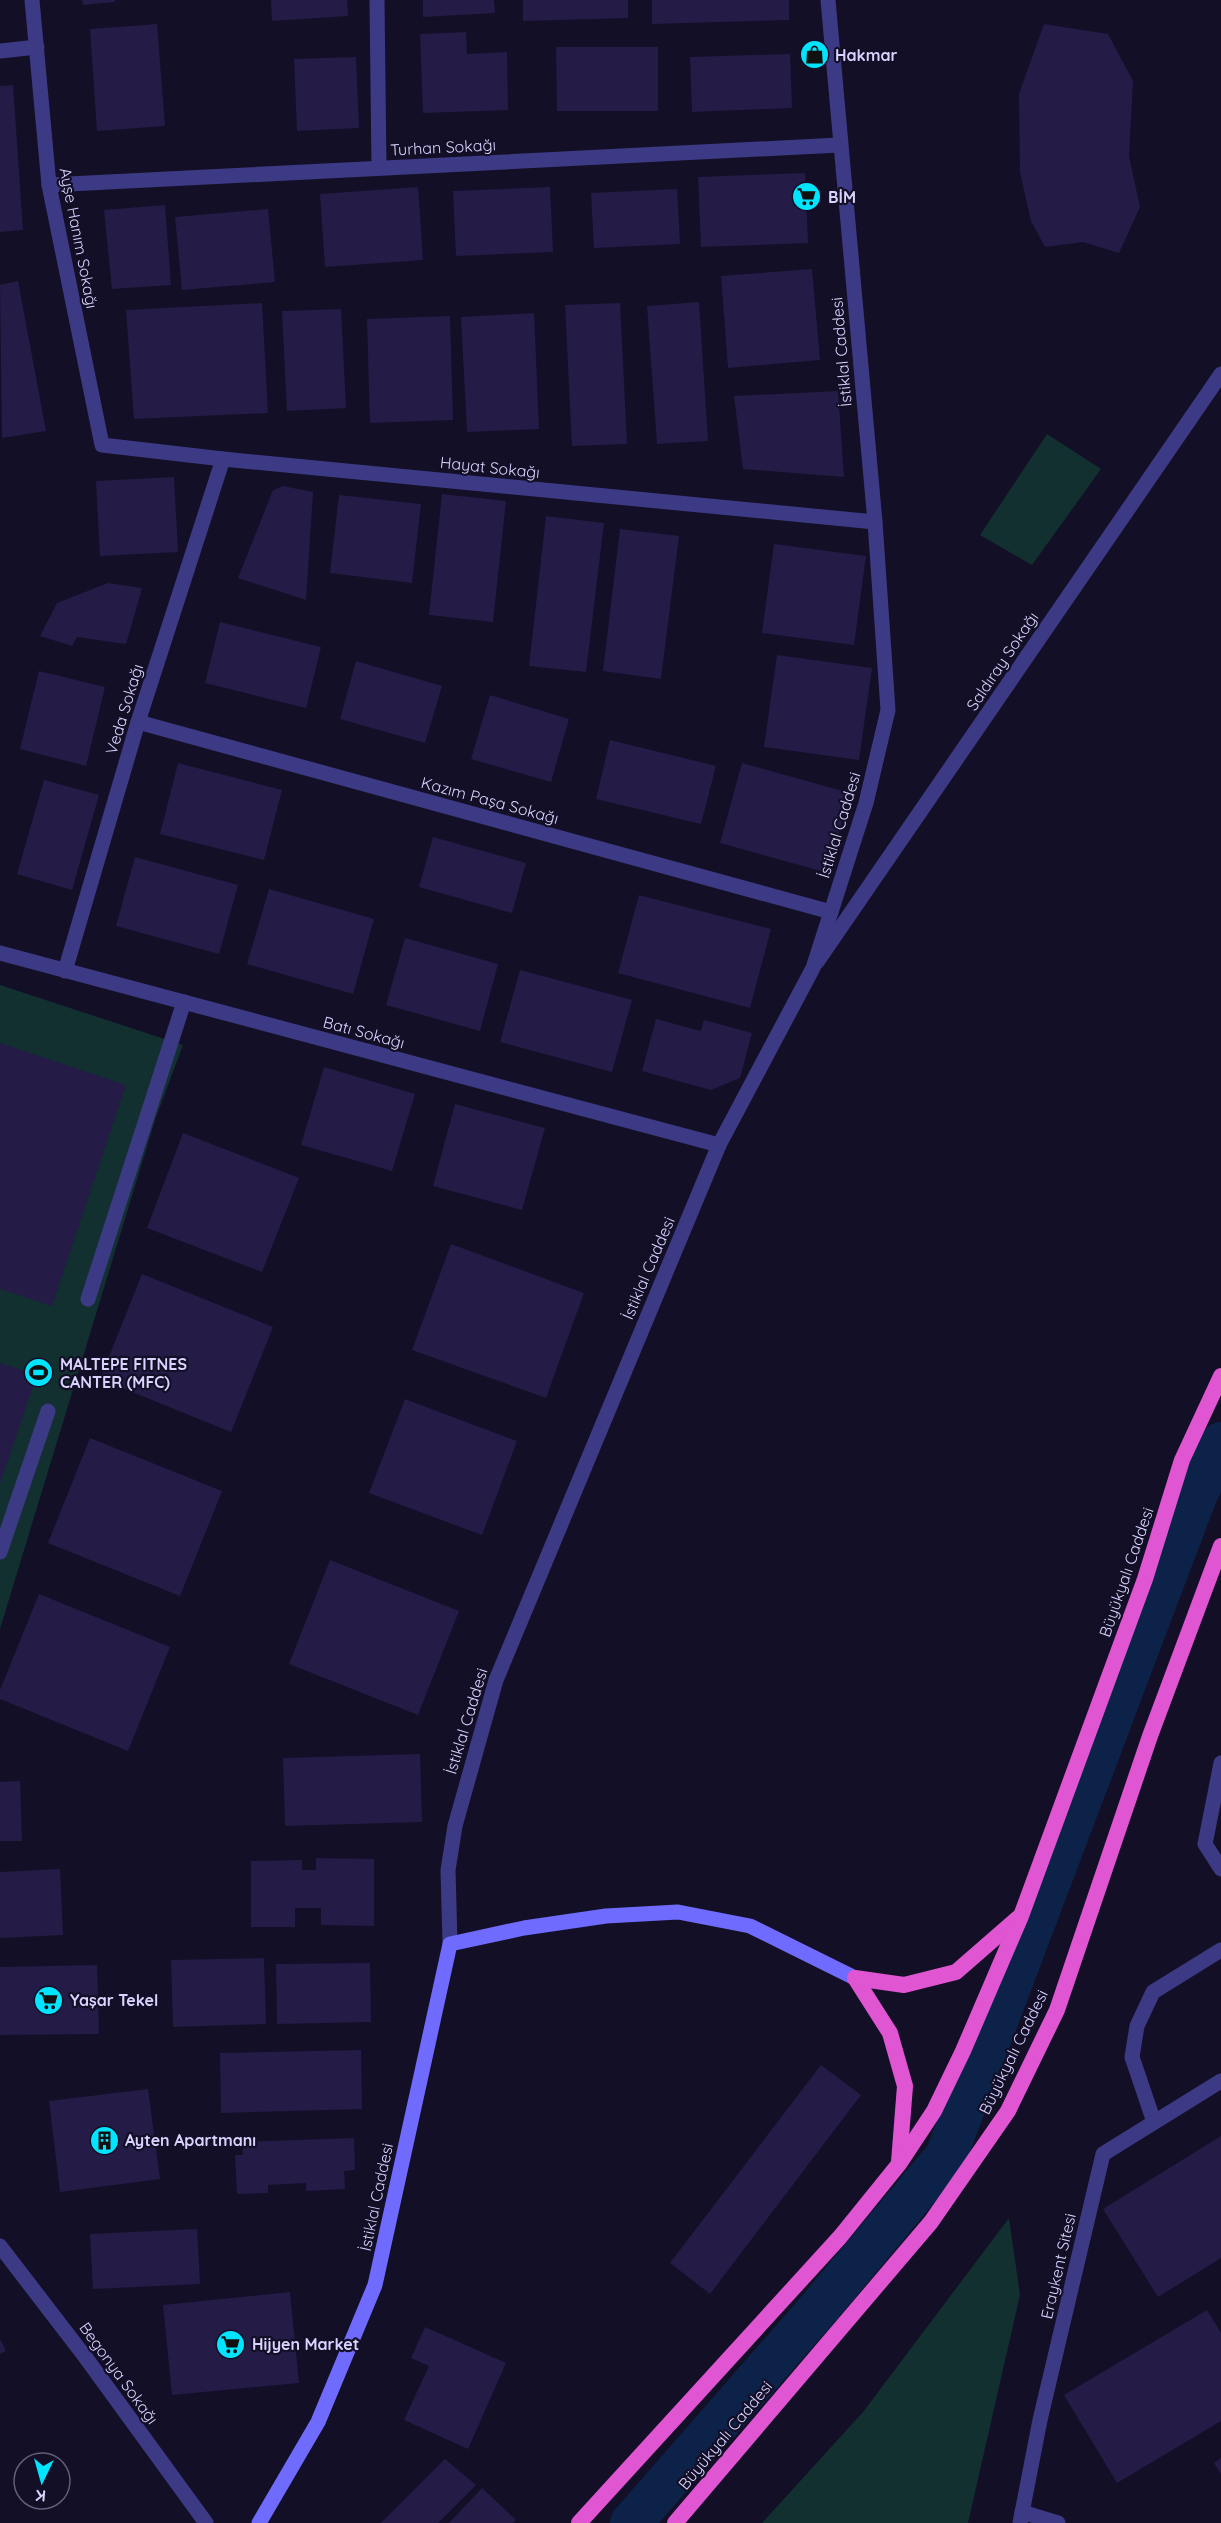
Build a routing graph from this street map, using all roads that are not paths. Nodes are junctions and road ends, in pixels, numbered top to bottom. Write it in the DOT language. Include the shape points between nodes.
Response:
graph roads {
  1 [pos="32,0"];
  2 [pos="377,0"];
  3 [pos="828,0"];
  4 [pos="37,47"];
  5 [pos="0,51"];
  6 [pos="839,145"];
  7 [pos="379,168"];
  8 [pos="49,185"];
  9 [pos="1221,374"];
  10 [pos="102,445"];
  11 [pos="223,459"];
  12 [pos="875,522"];
  13 [pos="138,722"];
  14 [pos="831,912"];
  15 [pos="0,953"];
  16 [pos="813,968"];
  17 [pos="65,970"];
  18 [pos="184,1002"];
  19 [pos="719,1145"];
  20 [pos="88,1299"];
  21 [pos="1221,1376"];
  22 [pos="48,1411"];
  23 [pos="1221,1546"];
  24 [pos="0,1552"];
  25 [pos="1221,1763"];
  26 [pos="1221,1869"];
  27 [pos="1021,1916"];
  28 [pos="450,1944"];
  29 [pos="1221,1950"];
  30 [pos="855,1978"];
  31 [pos="1221,2081"];
  32 [pos="1154,2122"];
  33 [pos="899,2164"];
  34 [pos="0,2246"];
  35 [pos="1021,2517"];
  36 [pos="206,2523"];
  37 [pos="259,2523"];
  38 [pos="579,2523"];
  39 [pos="675,2523"];
  40 [pos="1058,2523"];
  1 -- 4 [label="street, Ayşe Hanım Sokağı"];
  2 -- 7 [label="street"];
  3 -- 6 [label="street, İstiklal Caddesi"];
  4 -- 5 [label="street"];
  4 -- 8 [label="street, Ayşe Hanım Sokağı"];
  6 -- 7 [label="street, Turhan Sokağı"];
  6 -- 12 [label="street, İstiklal Caddesi"];
  7 -- 8 [label="street, Turhan Sokağı"];
  8 -- 10 [label="street, Ayşe Hanım Sokağı"];
  9 -- 16 [label="street, Saldıray Sokağı"];
  10 -- 11 [label="street, Hayat Sokağı"];
  11 -- 12 [label="street, Hayat Sokağı"];
  11 -- 13 [label="street, Veda Sokağı"];
  12 -- 14 [label="street, İstiklal Caddesi" via="888,711 866,803"];
  13 -- 14 [label="street, Kazım Paşa Sokağı"];
  13 -- 17 [label="street, Veda Sokağı"];
  14 -- 16 [label="street, İstiklal Caddesi"];
  15 -- 17 [label="street, Batı Sokağı"];
  16 -- 19 [label="street, İstiklal Caddesi"];
  17 -- 18 [label="street, Batı Sokağı"];
  18 -- 19 [label="street, Batı Sokağı"];
  18 -- 20 [label="street"];
  19 -- 28 [label="street, İstiklal Caddesi" via="496,1680 455,1826 448,1870"];
  21 -- 27 [label="highway, Büyükyalı Caddesi" via="1182,1460 1145,1579"];
  22 -- 24 [label="street"];
  23 -- 39 [label="highway, Büyükyalı Caddesi" via="1150,1736 1057,2010 1008,2111 931,2222"];
  25 -- 26 [label="street" via="1205,1845"];
  27 -- 30 [label="highway, Büyükyalı Caddesi" via="956,1972 904,1985"];
  27 -- 33 [label="highway, Büyükyalı Caddesi" via="939,2101"];
  28 -- 30 [label="main road" via="606,1916 678,1912 750,1926"];
  28 -- 37 [label="main road, İstiklal Caddesi" via="375,2285 318,2422"];
  29 -- 32 [label="street" via="1153,1992 1137,2026 1132,2057"];
  30 -- 33 [label="highway" via="890,2033 905,2086"];
  31 -- 32 [label="street, Eraykent Sitesi"];
  32 -- 35 [label="street, Eraykent Sitesi" via="1103,2154"];
  33 -- 38 [label="highway, Büyükyalı Caddesi" via="840,2237"];
  34 -- 36 [label="street, Begonya Sokağı"];
  35 -- 40 [label="street"];
}
